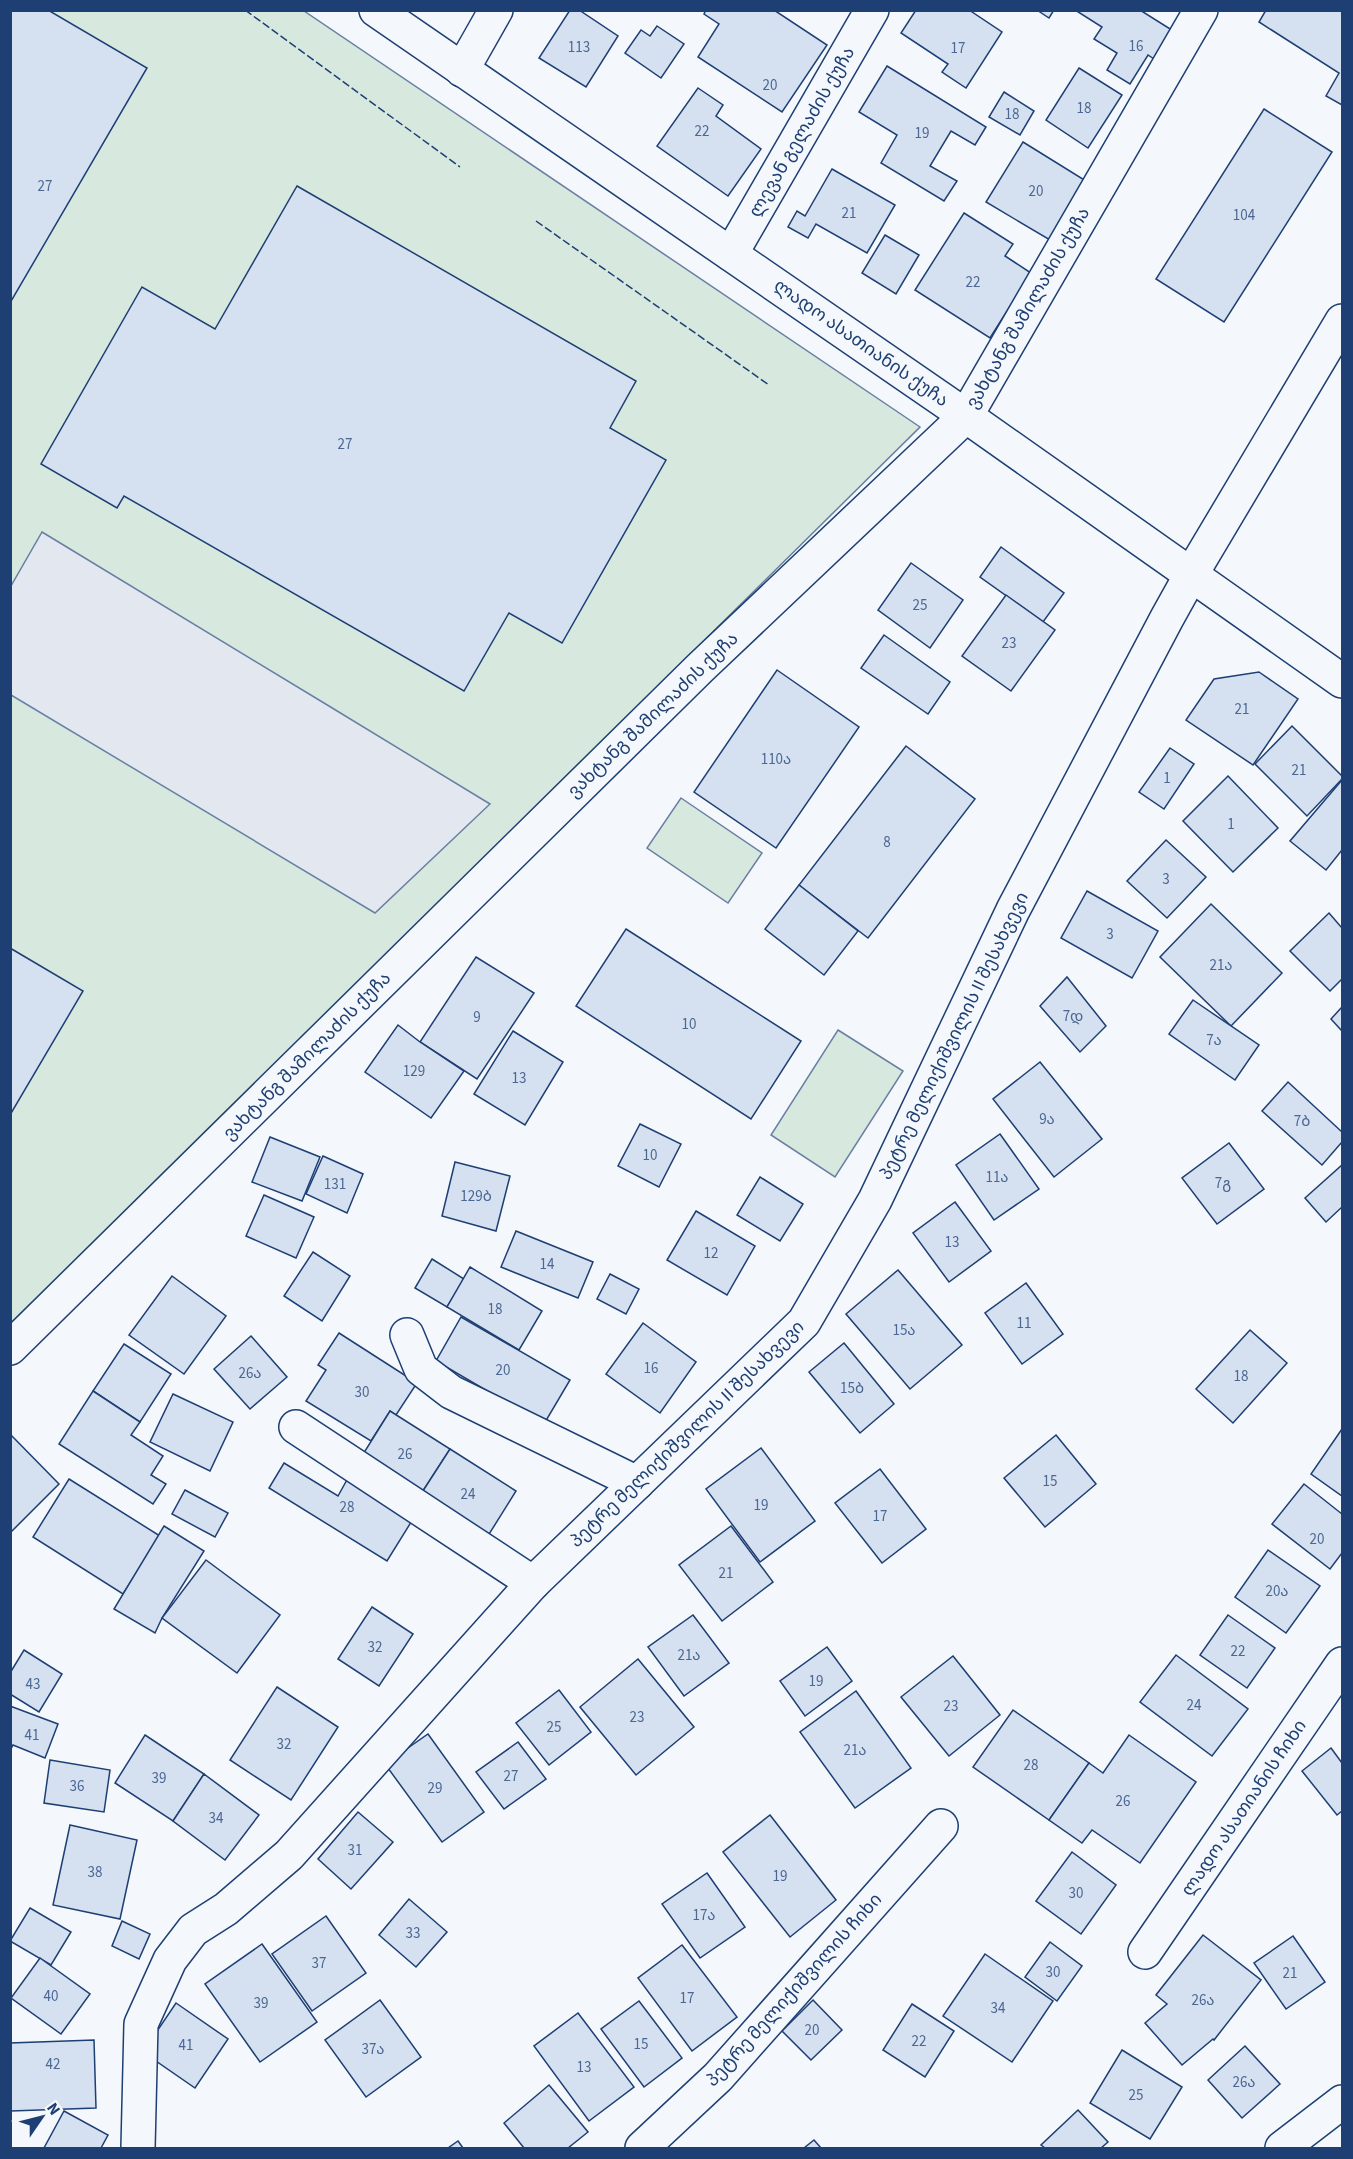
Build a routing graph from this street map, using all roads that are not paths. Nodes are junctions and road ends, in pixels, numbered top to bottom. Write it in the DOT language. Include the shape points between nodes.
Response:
graph roads {
  1 [pos="376,10"];
  2 [pos="496,10"];
  3 [pos="872,10"];
  4 [pos="1201,10"];
  5 [pos="462,70"];
  6 [pos="731,254"];
  7 [pos="1342,321"];
  8 [pos="966,416"];
  9 [pos="1192,573"];
  10 [pos="1342,681"];
  11 [pos="407,1335"];
  12 [pos="10,1348"];
  13 [pos="296,1428"];
  14 [pos="637,1483"];
  15 [pos="532,1583"];
  16 [pos="1342,1664"];
  17 [pos="941,1826"];
  18 [pos="1145,1952"];
  19 [pos="1342,2102"];
  20 [pos="138,2148"];
  21 [pos="642,2148"];
  22 [pos="1282,2148"];
  1 -- 5 [label="street, ლადო ასათიანის ქუჩა"];
  2 -- 5 [label="street"];
  3 -- 6 [label="street, ლევან გელაძის ქუჩა"];
  4 -- 8 [label="street, ვახტანგ შამილაძის ქუჩა"];
  5 -- 6 [label="street, ლადო ასათიანის ქუჩა"];
  6 -- 8 [label="street, ლადო ასათიანის ქუჩა"];
  7 -- 9 [label="street, პეტრე მელიქიშვილის II შესახვევი"];
  8 -- 9 [label="street, ლადო ასათიანის ქუჩა"];
  8 -- 12 [label="street, ვახტანგ შამილაძის ქუჩა" via="692,676"];
  9 -- 10 [label="street, ლადო ასათიანის ქუჩა"];
  9 -- 14 [label="street, პეტრე მელიქიშვილის II შესახვევი" via="1013,910 875,1200 804,1322"];
  11 -- 14 [label="street" via="421,1370 451,1392"];
  13 -- 15 [label="street"];
  14 -- 15 [label="street, პეტრე მელიქიშვილის II შესახვევი"];
  15 -- 20 [label="street, პეტრე მელიქიშვილის II შესახვევი" via="289,1856 226,1909 193,1930 170,1960 141,2024"];
  16 -- 18 [label="street, ლადო ასათიანის ჩიხი"];
  17 -- 21 [label="street, პეტრე მელიქიშვილის ჩიხი" via="718,2077"];
  19 -- 22 [label="street"];
}
